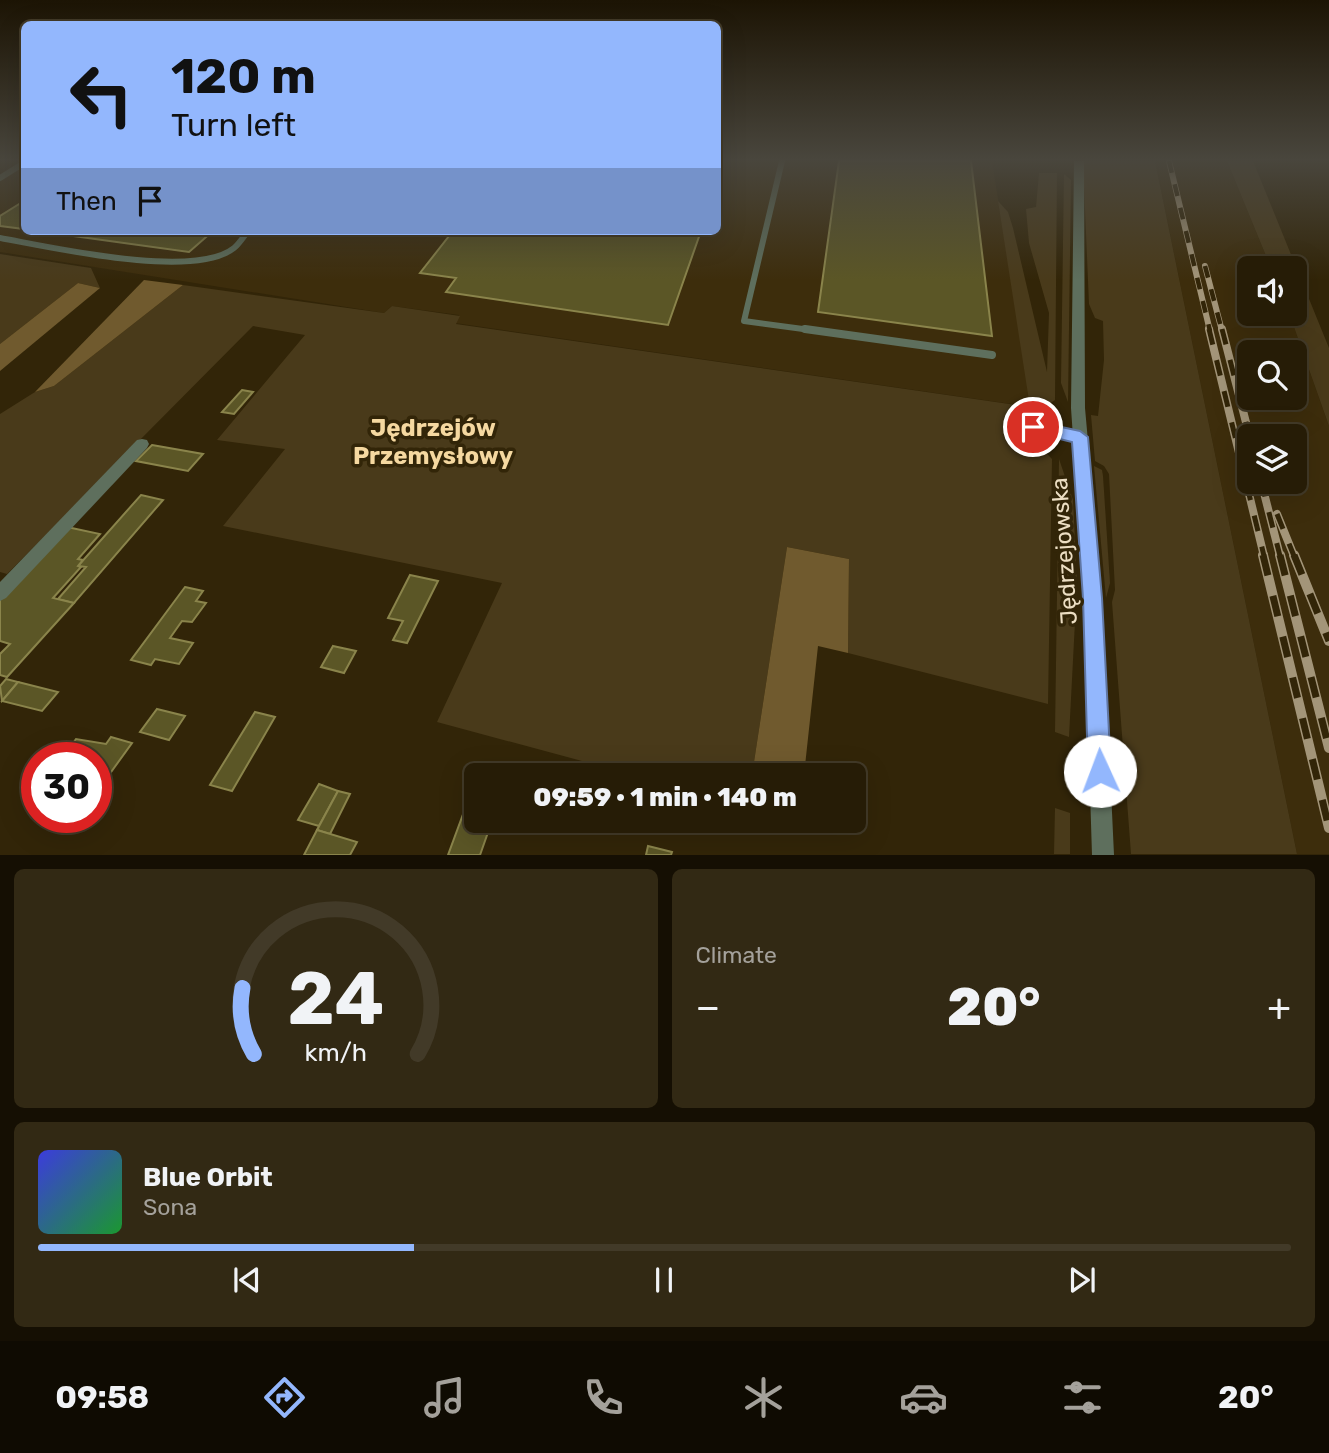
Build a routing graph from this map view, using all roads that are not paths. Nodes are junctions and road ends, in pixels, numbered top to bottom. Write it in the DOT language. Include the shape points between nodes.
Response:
graph roads {
  1 [pos="773,201"];
  2 [pos="1079,201"];
  3 [pos="246,235"];
  4 [pos="0,238"];
  5 [pos="992,355"];
  6 [pos="1033,427"];
  7 [pos="1080,437"];
  8 [pos="142,444"];
  9 [pos="0,593"];
  10 [pos="1103,855"];
  1 -- 5 [label="lane" via="744,321"];
  2 -- 7 [label="street, Jędrzejowska"];
  3 -- 4 [label="lane" via="216,258 181,263"];
  6 -- 7 [label="lane"];
  7 -- 10 [label="street, Jędrzejowska" via="1093,598"];
  8 -- 9 [label="street"];
}
